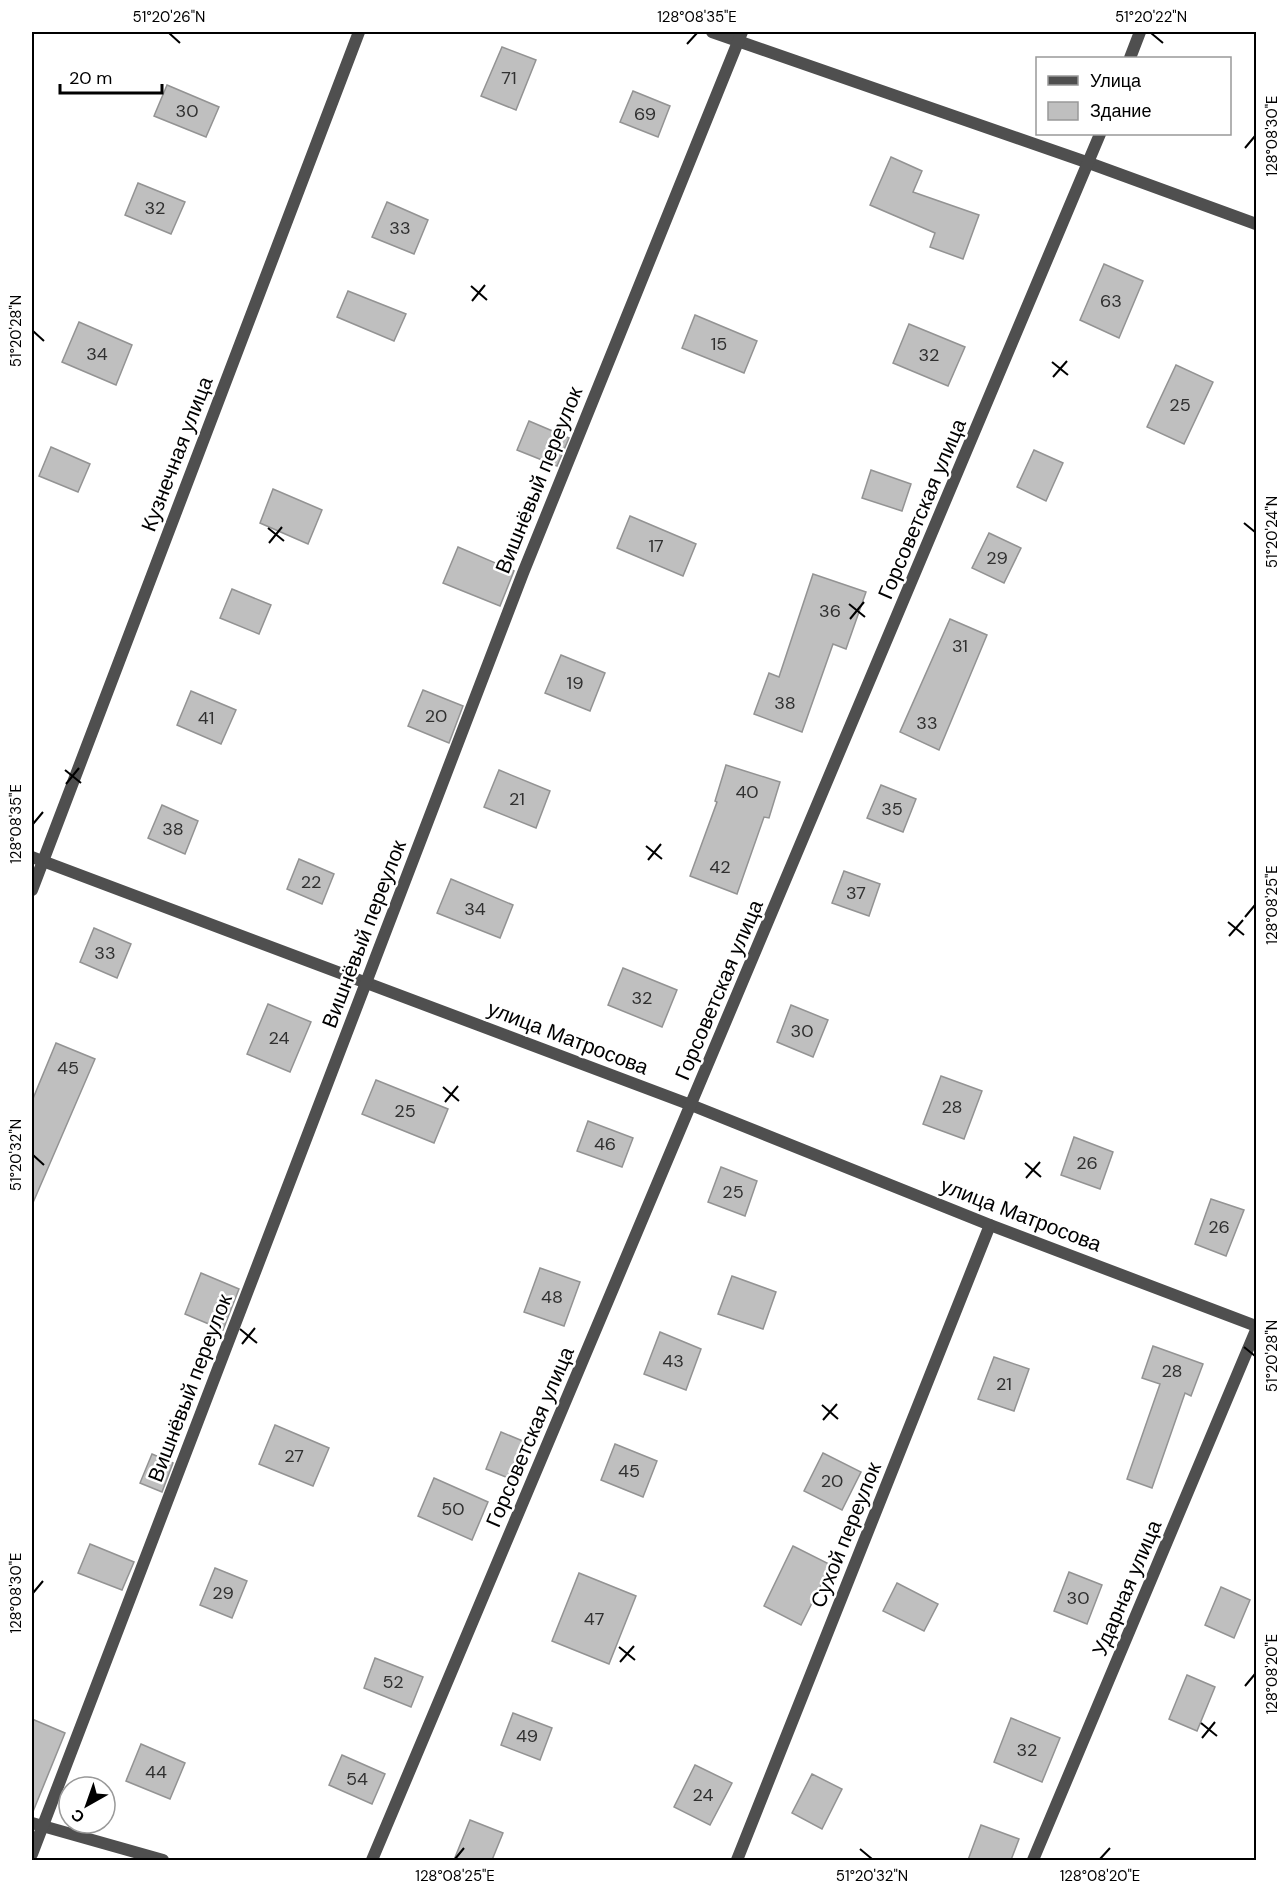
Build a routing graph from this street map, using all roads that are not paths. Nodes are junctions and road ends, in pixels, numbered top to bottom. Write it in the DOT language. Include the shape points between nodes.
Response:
graph roads {
  1 [pos="358,32"];
  2 [pos="712,32"];
  3 [pos="1140,32"];
  4 [pos="740,36"];
  5 [pos="1130,57"];
  6 [pos="1101,135"];
  7 [pos="1089,163"];
  8 [pos="1257,224"];
  9 [pos="37,859"];
  10 [pos="32,890"];
  11 [pos="366,983"];
  12 [pos="691,1105"];
  13 [pos="990,1225"];
  14 [pos="1257,1328"];
  15 [pos="37,1824"];
  16 [pos="32,1854"];
  17 [pos="163,1860"];
  18 [pos="372,1860"];
  19 [pos="737,1860"];
  20 [pos="1033,1860"];
  1 -- 9 [label="street, Кузнечная улица"];
  2 -- 4 [label="street"];
  3 -- 5 [label="street"];
  4 -- 7 [label="street"];
  4 -- 11 [label="street, Вишнёвый переулок" via="523,573"];
  6 -- 7 [label="street, Горсоветская улица"];
  7 -- 8 [label="street"];
  7 -- 12 [label="street, Горсоветская улица"];
  9 -- 10 [label="street, Кузнечная улица"];
  9 -- 11 [label="street, улица Матросова"];
  11 -- 12 [label="street, улица Матросова"];
  11 -- 15 [label="street, Вишнёвый переулок"];
  12 -- 13 [label="street, улица Матросова"];
  12 -- 18 [label="street, Горсоветская улица"];
  13 -- 14 [label="street, улица Матросова"];
  13 -- 19 [label="street, Сухой переулок"];
  14 -- 20 [label="street, Ударная улица"];
  15 -- 16 [label="street, Вишнёвый переулок"];
  15 -- 17 [label="street"];
}
